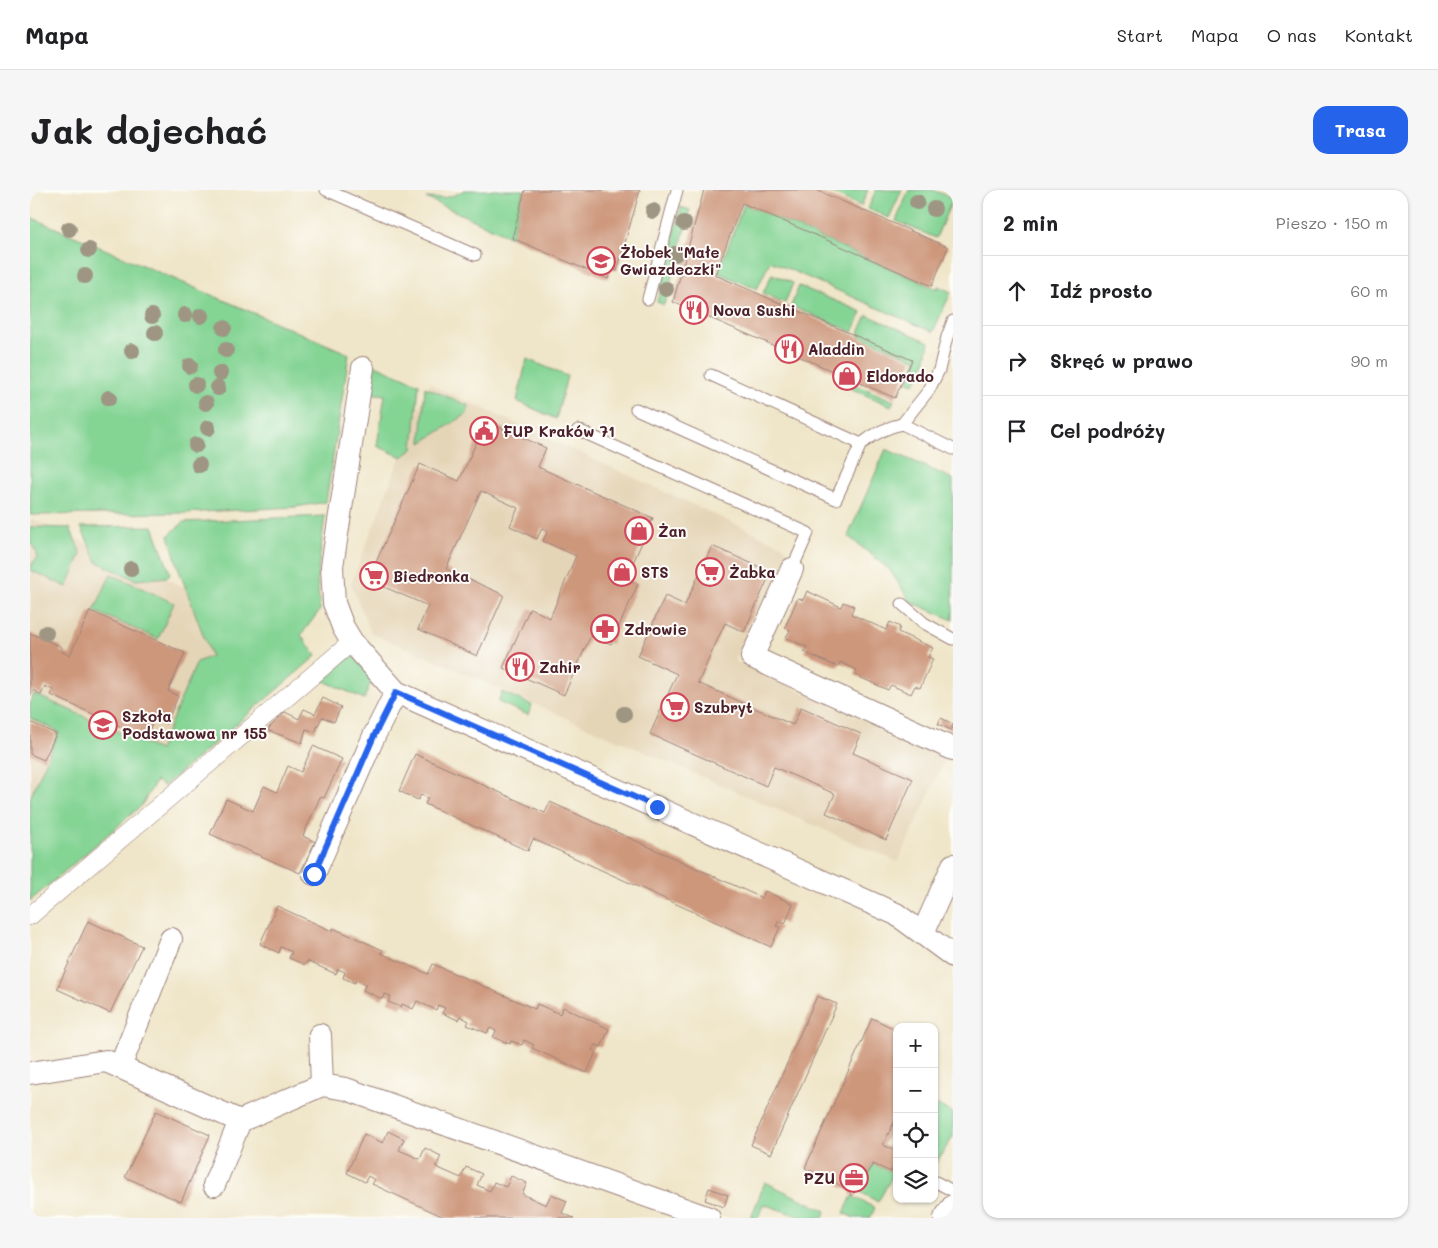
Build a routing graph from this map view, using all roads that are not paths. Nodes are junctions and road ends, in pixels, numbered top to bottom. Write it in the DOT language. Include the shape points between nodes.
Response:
graph roads {
  1 [pos="326,190"];
  2 [pos="677,190"];
  3 [pos="475,255"];
  4 [pos="648,299"];
  5 [pos="953,321"];
  6 [pos="363,368"];
  7 [pos="711,376"];
  8 [pos="636,409"];
  9 [pos="902,424"];
  10 [pos="578,430"];
  11 [pos="861,444"];
  12 [pos="953,450"];
  13 [pos="792,569"];
  14 [pos="902,604"];
  15 [pos="953,639"];
  16 [pos="346,647"];
  17 [pos="396,692"];
  18 [pos="953,749"];
  19 [pos="953,865"];
  20 [pos="314,874"];
  21 [pos="30,916"];
  22 [pos="923,934"];
  23 [pos="171,939"];
  24 [pos="953,956"];
  25 [pos="320,1035"];
  26 [pos="120,1067"];
  27 [pos="30,1073"];
  28 [pos="322,1085"];
  29 [pos="240,1121"];
  30 [pos="938,1183"];
  31 [pos="214,1185"];
  32 [pos="953,1190"];
  33 [pos="953,1206"];
  34 [pos="709,1218"];
  35 [pos="945,1218"];
  1 -- 3 [label="lane"];
  2 -- 4 [label="lane"];
  5 -- 9 [label="lane" via="939,370 929,390"];
  6 -- 17 [label="street" via="332,566 334,603 352,642"];
  7 -- 11 [label="lane"];
  8 -- 11 [label="lane" via="836,499"];
  9 -- 11 [label="lane" via="875,433"];
  9 -- 12 [label="lane"];
  10 -- 13 [label="lane" via="808,533"];
  13 -- 18 [label="street" via="752,657"];
  14 -- 15 [label="lane" via="924,624"];
  16 -- 21 [label="street"];
  17 -- 20 [label="street"];
  17 -- 22 [label="street" via="896,914"];
  19 -- 22 [label="street"];
  22 -- 24 [label="street"];
  23 -- 26 [label="street"];
  25 -- 28 [label="street"];
  26 -- 27 [label="street" via="106,1061"];
  26 -- 29 [label="street"];
  28 -- 29 [label="street"];
  28 -- 34 [label="street" via="346,1089"];
  29 -- 31 [label="street"];
  30 -- 32 [label="lane"];
  33 -- 35 [label="street"];
}
